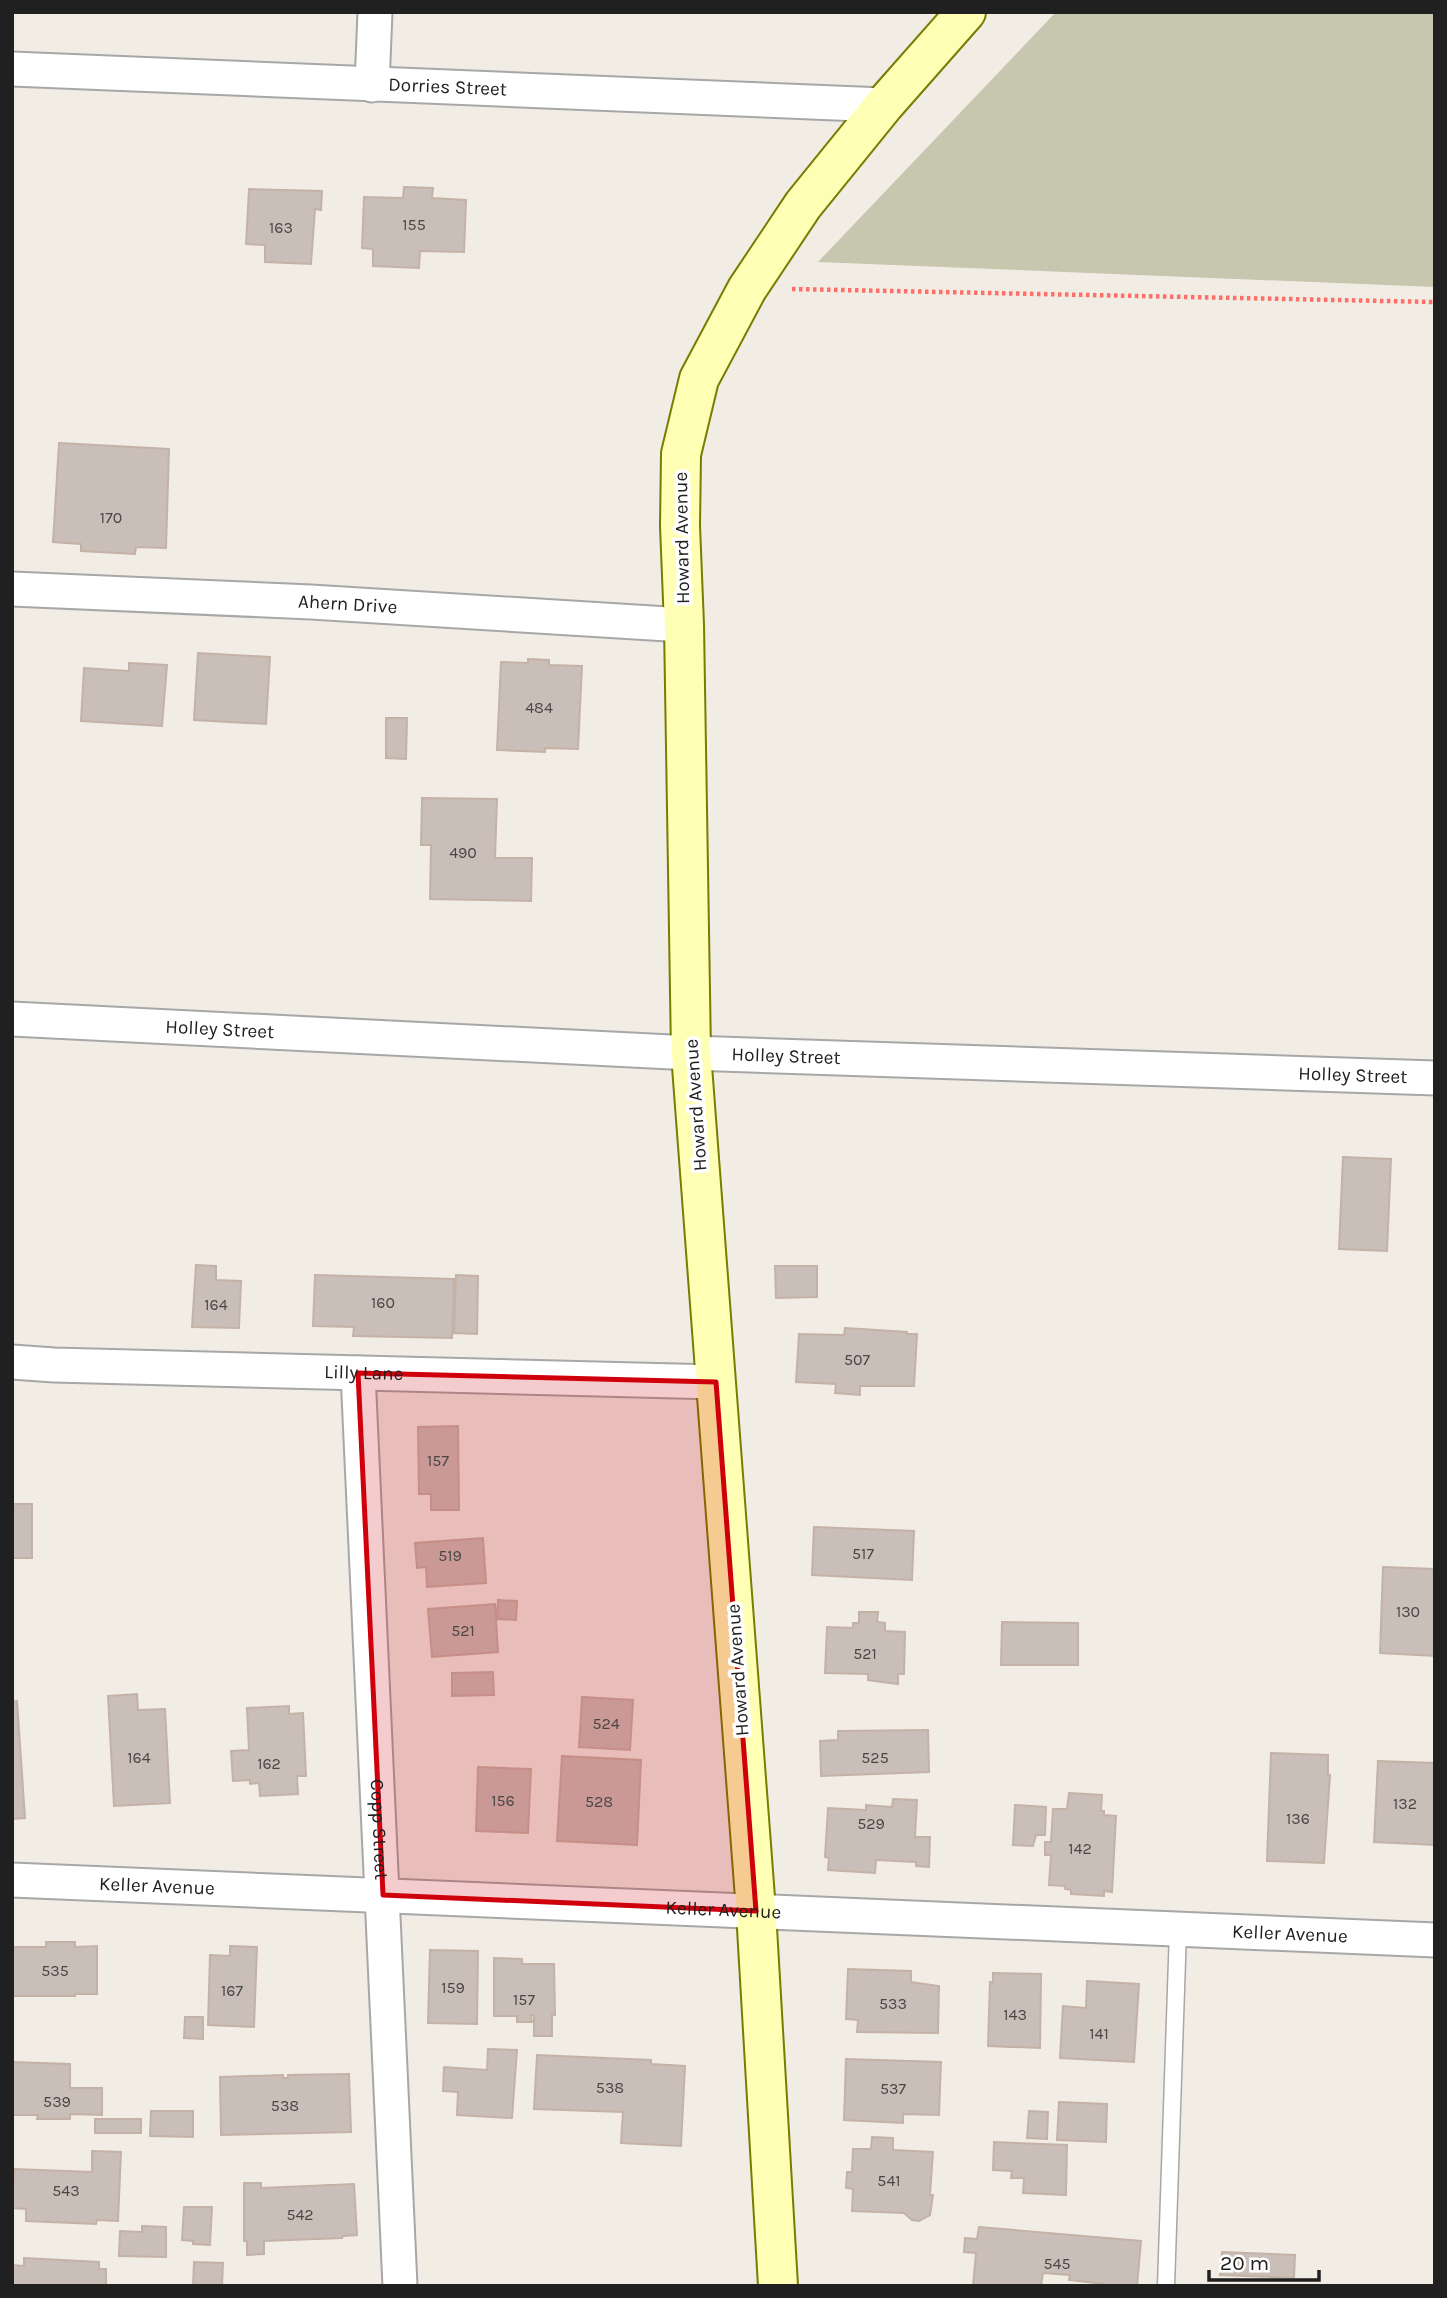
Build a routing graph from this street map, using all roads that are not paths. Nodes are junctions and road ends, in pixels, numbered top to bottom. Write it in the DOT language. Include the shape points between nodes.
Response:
graph roads {
  1 [pos="375,12"];
  2 [pos="965,12"];
  3 [pos="12,69"];
  4 [pos="372,85"];
  5 [pos="884,105"];
  6 [pos="12,589"];
  7 [pos="684,625"];
  8 [pos="12,1018"];
  9 [pos="691,1053"];
  10 [pos="1435,1078"];
  11 [pos="12,1362"];
  12 [pos="358,1373"];
  13 [pos="716,1382"];
  14 [pos="12,1881"];
  15 [pos="383,1895"];
  16 [pos="756,1911"];
  17 [pos="1178,1930"];
  18 [pos="1435,1940"];
  19 [pos="400,2286"];
  20 [pos="778,2286"];
  21 [pos="1166,2286"];
  1 -- 4 [label="street"];
  2 -- 5 [label="main road, Howard Avenue"];
  3 -- 4 [label="street, Dorries Street"];
  4 -- 5 [label="street, Dorries Street"];
  5 -- 7 [label="main road, Howard Avenue" via="803,205 747,289 699,379 681,454"];
  6 -- 7 [label="street, Ahern Drive"];
  7 -- 9 [label="main road, Howard Avenue"];
  8 -- 9 [label="street, Holley Street"];
  9 -- 10 [label="street, Holley Street"];
  9 -- 13 [label="main road, Howard Avenue"];
  11 -- 12 [label="street, Lilly Lane"];
  12 -- 13 [label="street, Lilly Lane"];
  12 -- 15 [label="street, Copp Street"];
  13 -- 16 [label="main road, Howard Avenue"];
  14 -- 15 [label="street, Keller Avenue"];
  15 -- 16 [label="street, Keller Avenue"];
  15 -- 19 [label="street, Copp Street"];
  16 -- 17 [label="street, Keller Avenue"];
  16 -- 20 [label="main road, Howard Avenue"];
  17 -- 18 [label="street, Keller Avenue"];
  17 -- 21 [label="lane"];
}
